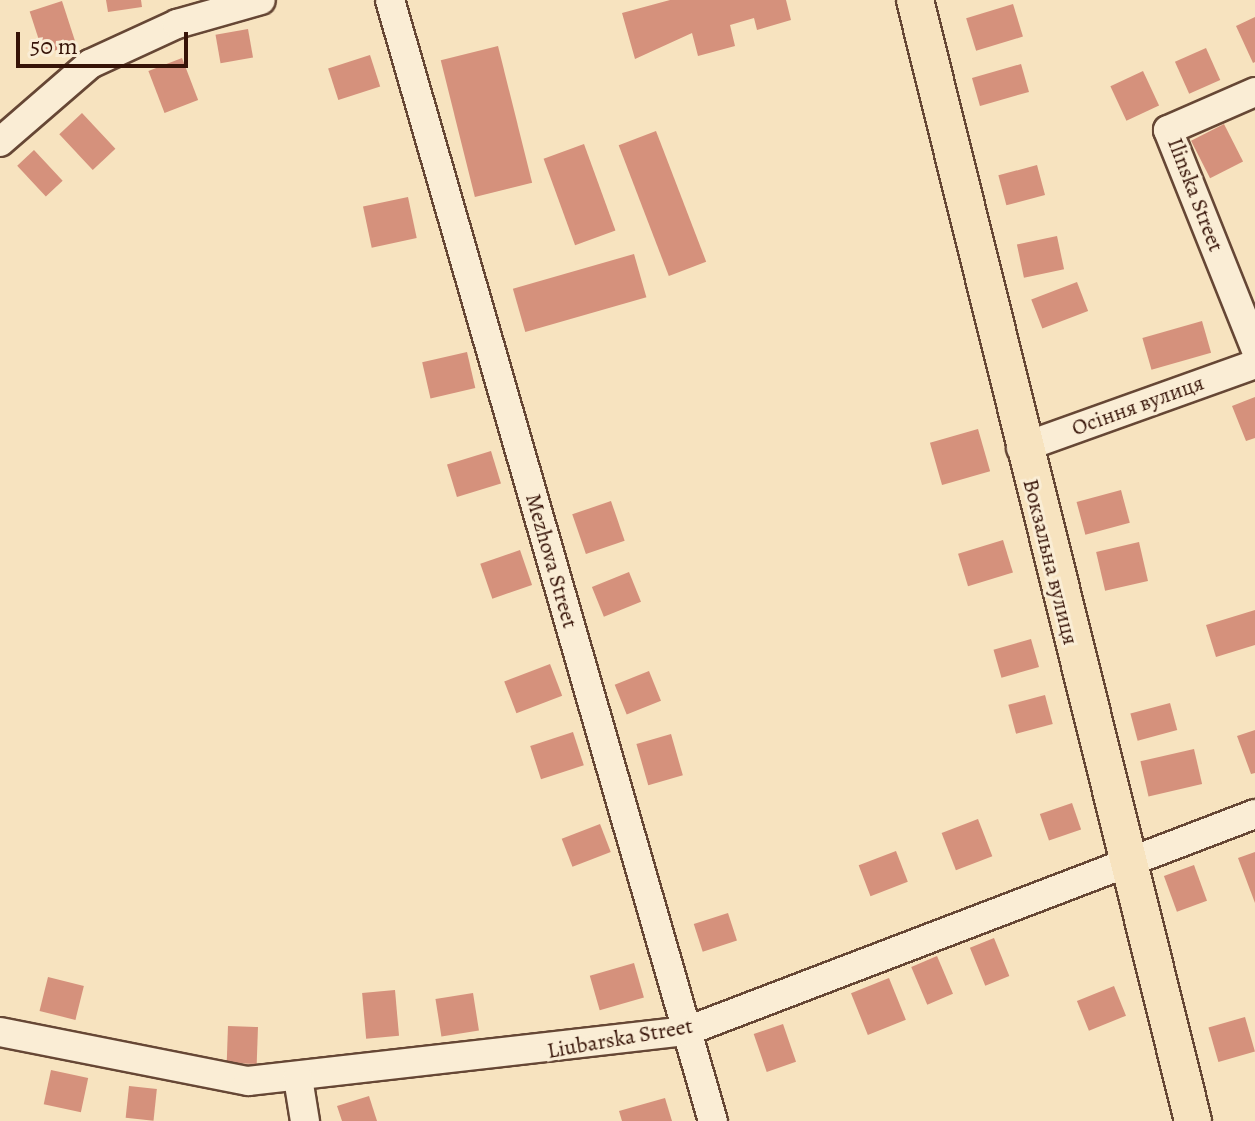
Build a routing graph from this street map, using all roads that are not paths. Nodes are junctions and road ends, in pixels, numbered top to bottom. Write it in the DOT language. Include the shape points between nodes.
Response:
graph roads {
  1 [pos="261,0"];
  2 [pos="390,0"];
  3 [pos="915,0"];
  4 [pos="1255,92"];
  5 [pos="0,142"];
  6 [pos="1255,348"];
  7 [pos="1255,364"];
  8 [pos="1021,448"];
  9 [pos="1255,814"];
  10 [pos="1126,862"];
  11 [pos="687,1031"];
  12 [pos="0,1032"];
  13 [pos="298,1078"];
  14 [pos="305,1121"];
  15 [pos="713,1121"];
  16 [pos="1193,1121"];
  1 -- 5 [label="street" via="177,24 90,64"];
  2 -- 11 [label="street, Mezhova Street"];
  3 -- 8 [label="main road, Вокзальна вулиця"];
  4 -- 6 [label="street, Ilinska Street" via="1168,130"];
  7 -- 8 [label="street, Осіння вулиця"];
  8 -- 10 [label="main road, Вокзальна вулиця"];
  9 -- 10 [label="street, Liubarska Street"];
  10 -- 11 [label="street, Liubarska Street"];
  10 -- 16 [label="main road, Вокзальна вулиця"];
  11 -- 13 [label="street, Liubarska Street"];
  11 -- 15 [label="street, Mezhova Street"];
  12 -- 13 [label="street, Liubarska Street" via="248,1081"];
  13 -- 14 [label="street"];
}
